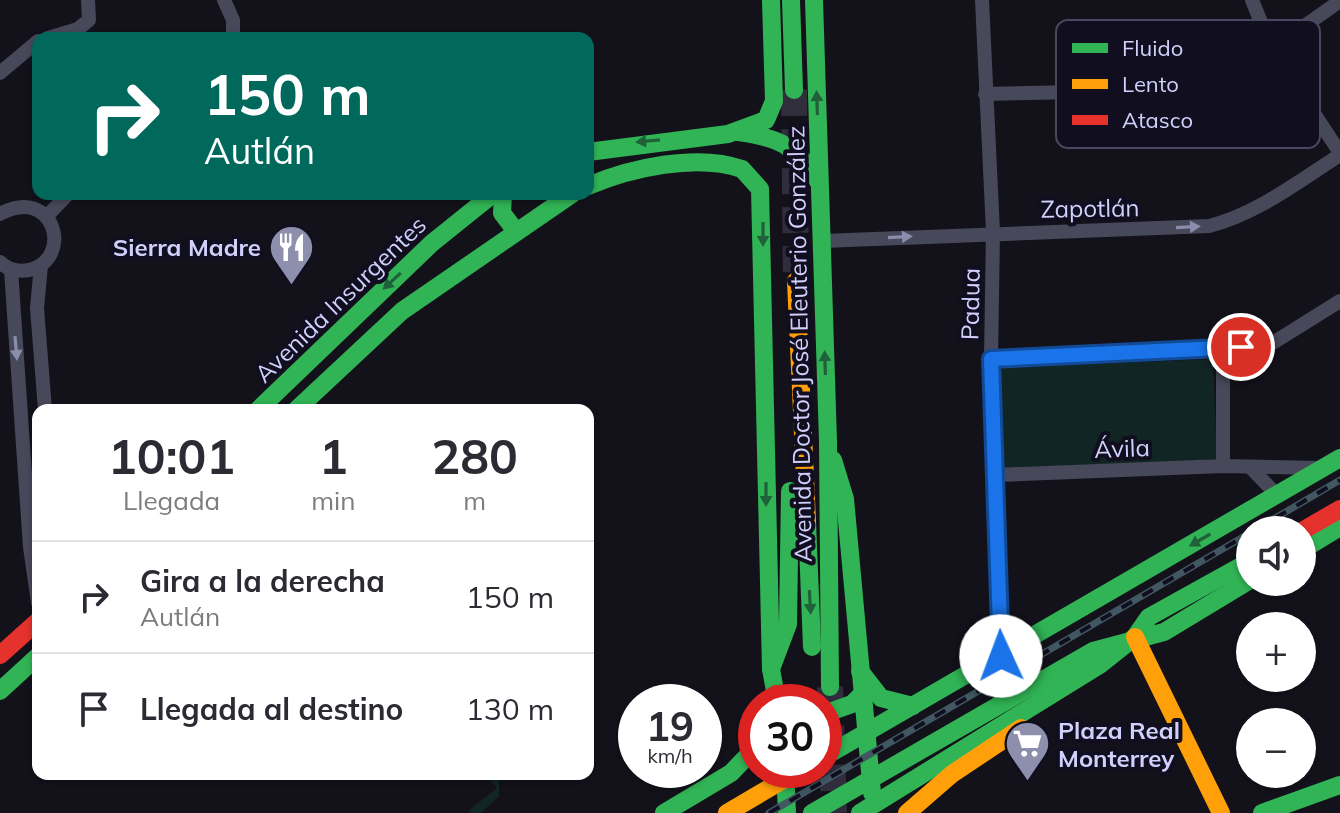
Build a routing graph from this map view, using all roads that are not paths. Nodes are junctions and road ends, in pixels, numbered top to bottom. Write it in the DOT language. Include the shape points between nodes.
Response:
graph roads {
  1 [pos="88,0"];
  2 [pos="224,0"];
  3 [pos="771,0"];
  4 [pos="791,0"];
  5 [pos="814,0"];
  6 [pos="982,0"];
  7 [pos="1252,0"];
  8 [pos="1340,1"];
  9 [pos="1260,20"];
  10 [pos="1313,20"];
  11 [pos="68,32"];
  12 [pos="233,32"];
  13 [pos="32,46"];
  14 [pos="0,73"];
  15 [pos="794,90"];
  16 [pos="1056,92"];
  17 [pos="985,94"];
  18 [pos="1320,123"];
  19 [pos="738,132"];
  20 [pos="678,139"];
  21 [pos="594,150"];
  22 [pos="1340,154"];
  23 [pos="622,174"];
  24 [pos="594,184"];
  25 [pos="820,184"];
  26 [pos="62,200"];
  27 [pos="484,200"];
  28 [pos="503,200"];
  29 [pos="562,200"];
  30 [pos="470,209"];
  31 [pos="0,214"];
  32 [pos="47,216"];
  33 [pos="515,230"];
  34 [pos="993,232"];
  35 [pos="822,241"];
  36 [pos="41,265"];
  37 [pos="6,266"];
  38 [pos="796,281"];
  39 [pos="1340,301"];
  40 [pos="411,305"];
  41 [pos="1223,348"];
  42 [pos="991,359"];
  43 [pos="294,374"];
  44 [pos="45,404"];
  45 [pos="264,404"];
  46 [pos="303,404"];
  47 [pos="801,412"];
  48 [pos="828,441"];
  49 [pos="1332,463"];
  50 [pos="1223,466"];
  51 [pos="1250,467"];
  52 [pos="996,475"];
  53 [pos="1277,495"];
  54 [pos="1340,509"];
  55 [pos="1316,523"];
  56 [pos="1340,527"];
  57 [pos="1316,542"];
  58 [pos="32,561"];
  59 [pos="1236,569"];
  60 [pos="1236,588"];
  61 [pos="32,626"];
  62 [pos="1138,643"];
  63 [pos="0,655"];
  64 [pos="1001,656"];
  65 [pos="32,662"];
  66 [pos="771,669"];
  67 [pos="860,671"];
  68 [pos="774,684"];
  69 [pos="0,691"];
  70 [pos="862,694"];
  71 [pos="913,706"];
  72 [pos="842,708"];
  73 [pos="868,733"];
  74 [pos="842,747"];
  75 [pos="917,752"];
  76 [pos="963,757"];
  77 [pos="738,766"];
  78 [pos="872,778"];
  79 [pos="1340,785"];
  80 [pos="766,788"];
  81 [pos="789,788"];
  82 [pos="868,810"];
  83 [pos="664,813"];
  84 [pos="727,813"];
  85 [pos="787,813"];
  86 [pos="812,813"];
  87 [pos="907,813"];
  88 [pos="1221,813"];
  89 [pos="1262,813"];
  1 -- 11 [label="street" via="89,20"];
  2 -- 12 [label="street"];
  3 -- 19 [label="main road, Avenida Doctor José Eleuterio González" via="774,101 766,120"];
  4 -- 15 [label="main road"];
  25 -- 5 [label="main road, Avenida Doctor José Eleuterio González, one-way"];
  6 -- 17 [label="street, Padua"];
  7 -- 9 [label="street"];
  8 -- 10 [label="street"];
  13 -- 14 [label="street"];
  16 -- 17 [label="street"];
  17 -- 34 [label="street, Padua"];
  18 -- 22 [label="street"];
  19 -- 20 [label="main road"];
  19 -- 25 [label="main road" via="789,142 805,156"];
  20 -- 21 [label="main road, one-way"];
  20 -- 23 [label="main road" via="679,154"];
  34 -- 22 [label="street, Zapotlán, one-way" via="1209,226 1230,221"];
  23 -- 24 [label="main road"];
  23 -- 66 [label="main road, one-way" via="716,164 738,167 754,178 763,202"];
  25 -- 35 [label="main road, Avenida Doctor José Eleuterio González"];
  26 -- 32 [label="street"];
  27 -- 30 [label="main road, Avenida Insurgentes"];
  28 -- 33 [label="main road" via="502,213"];
  29 -- 33 [label="main road, Avenida Insurgentes"];
  30 -- 40 [label="main road" via="464,227 416,277"];
  30 -- 43 [label="main road, Avenida Insurgentes, one-way"];
  31 -- 32 [label="street" via="27,207"];
  32 -- 36 [label="street" via="55,239"];
  33 -- 40 [label="main road, Avenida Insurgentes"];
  35 -- 34 [label="street, Zapotlán, one-way"];
  34 -- 42 [label="street, Padua"];
  48 -- 35 [label="main road, Avenida Doctor José Eleuterio González, one-way"];
  36 -- 37 [label="street"];
  36 -- 44 [label="street" via="37,299"];
  37 -- 58 [label="street, one-way"];
  38 -- 47 [label="main road, Avenida Doctor José Eleuterio González"];
  39 -- 41 [label="street" via="1271,344"];
  40 -- 43 [label="main road" via="373,317 320,368"];
  40 -- 46 [label="main road, Avenida Insurgentes"];
  41 -- 42 [label="street"];
  41 -- 50 [label="street"];
  42 -- 52 [label="street, Padua"];
  43 -- 45 [label="main road, Avenida Insurgentes"];
  47 -- 48 [label="main road, Avenida Doctor José Eleuterio González, one-way" via="822,687"];
  47 -- 66 [label="main road" via="788,504 788,624"];
  48 -- 67 [label="main road" via="845,499"];
  49 -- 51 [label="street, Ávila"];
  49 -- 53 [label="main road"];
  50 -- 51 [label="street, Ávila"];
  50 -- 52 [label="street, Ávila"];
  51 -- 53 [label="street"];
  52 -- 64 [label="street, Padua"];
  53 -- 64 [label="main road, one-way"];
  54 -- 55 [label="main road"];
  56 -- 57 [label="main road"];
  59 -- 62 [label="main road" via="1149,617"];
  60 -- 62 [label="main road"];
  61 -- 63 [label="main road"];
  62 -- 75 [label="main road" via="1093,651"];
  62 -- 76 [label="main road"];
  62 -- 88 [label="main road"];
  64 -- 71 [label="main road"];
  65 -- 69 [label="main road"];
  66 -- 68 [label="main road"];
  67 -- 70 [label="main road"];
  67 -- 71 [label="main road" via="879,699"];
  70 -- 72 [label="main road"];
  70 -- 73 [label="main road"];
  71 -- 73 [label="main road"];
  73 -- 74 [label="main road"];
  73 -- 78 [label="main road"];
  75 -- 76 [label="main road"];
  75 -- 78 [label="main road"];
  76 -- 82 [label="main road"];
  76 -- 87 [label="main road"];
  77 -- 83 [label="main road"];
  78 -- 82 [label="main road"];
  78 -- 86 [label="main road"];
  79 -- 89 [label="main road"];
  80 -- 84 [label="main road"];
  81 -- 85 [label="main road"];
}
